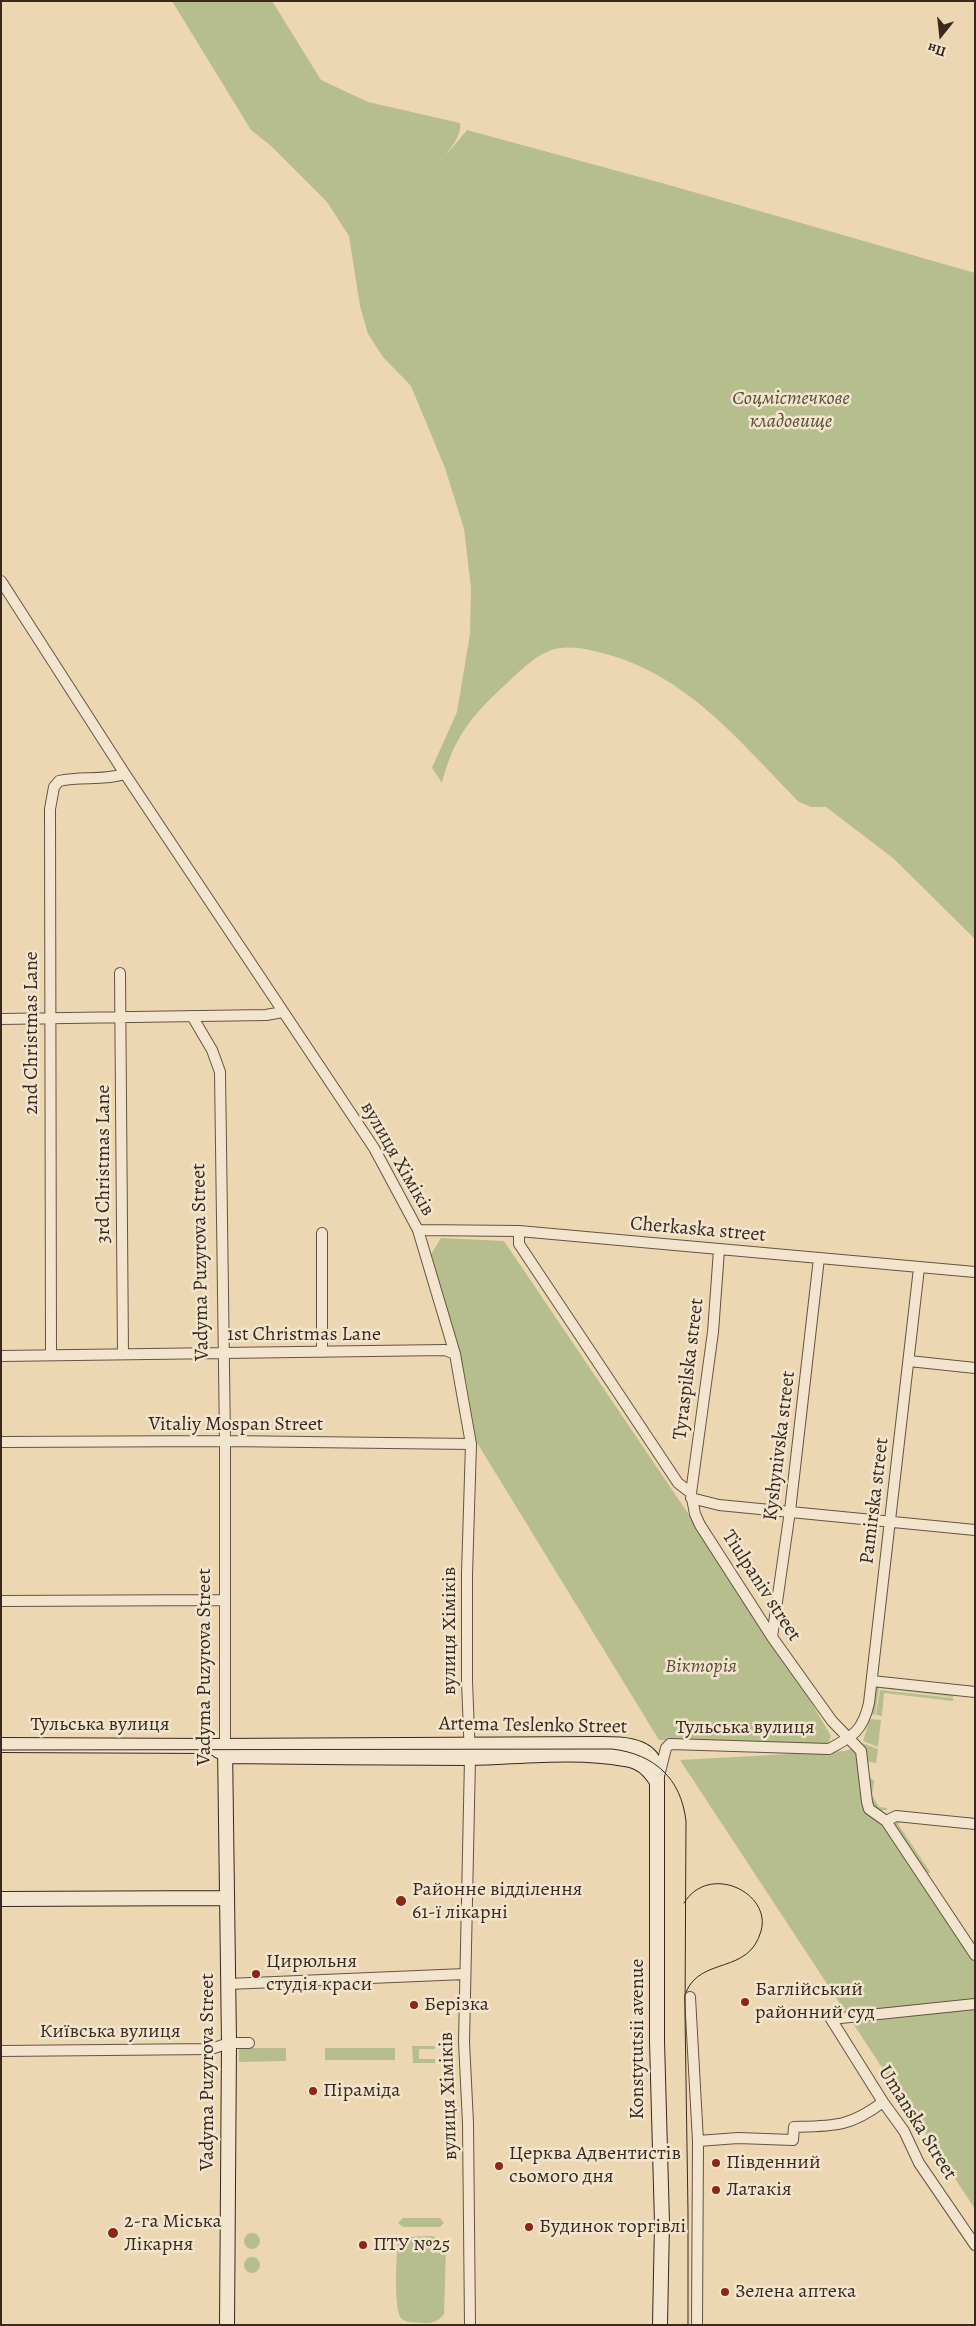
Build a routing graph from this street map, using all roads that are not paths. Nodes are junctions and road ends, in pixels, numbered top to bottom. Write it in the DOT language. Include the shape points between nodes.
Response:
graph roads {
  1 [pos="1,580"];
  2 [pos="125,774"];
  3 [pos="120,973"];
  4 [pos="283,1012"];
  5 [pos="192,1016"];
  6 [pos="50,1018"];
  7 [pos="121,1018"];
  8 [pos="1,1019"];
  9 [pos="418,1230"];
  10 [pos="519,1231"];
  11 [pos="322,1233"];
  12 [pos="719,1250"];
  13 [pos="819,1258"];
  14 [pos="919,1268"];
  15 [pos="975,1272"];
  16 [pos="322,1352"];
  17 [pos="222,1353"];
  18 [pos="123,1354"];
  19 [pos="455,1354"];
  20 [pos="51,1355"];
  21 [pos="1,1356"];
  22 [pos="909,1361"];
  23 [pos="975,1368"];
  24 [pos="224,1441"];
  25 [pos="1,1442"];
  26 [pos="471,1444"];
  27 [pos="691,1496"];
  28 [pos="790,1511"];
  29 [pos="891,1520"];
  30 [pos="975,1530"];
  31 [pos="224,1600"];
  32 [pos="1,1601"];
  33 [pos="772,1638"];
  34 [pos="872,1681"];
  35 [pos="975,1692"];
  36 [pos="853,1736"];
  37 [pos="1,1745"];
  38 [pos="221,1749"];
  39 [pos="470,1751"];
  40 [pos="657,1782"];
  41 [pos="886,1821"];
  42 [pos="975,1824"];
  43 [pos="227,1898"];
  44 [pos="1,1899"];
  45 [pos="975,1955"];
  46 [pos="465,1974"];
  47 [pos="228,1984"];
  48 [pos="690,1997"];
  49 [pos="975,2004"];
  50 [pos="229,2043"];
  51 [pos="249,2043"];
  52 [pos="1,2051"];
  53 [pos="883,2102"];
  54 [pos="698,2141"];
  55 [pos="975,2245"];
  56 [pos="227,2325"];
  57 [pos="470,2325"];
  58 [pos="660,2325"];
  59 [pos="698,2325"];
  1 -- 2 [label="street, вулиця Хіміків"];
  2 -- 4 [label="street, вулиця Хіміків"];
  2 -- 6 [label="street, 2nd Christmas Lane" via="109,779 67,779 54,787 50,809"];
  3 -- 7 [label="street, 3rd Christmas Lane"];
  4 -- 5 [label="street"];
  4 -- 9 [label="street, вулиця Хіміків" via="374,1148"];
  5 -- 7 [label="street"];
  5 -- 17 [label="street, Vadyma Puzyrova Street" via="212,1050 220,1072"];
  6 -- 7 [label="street"];
  6 -- 8 [label="street"];
  6 -- 20 [label="street, 2nd Christmas Lane"];
  7 -- 18 [label="street, 3rd Christmas Lane"];
  9 -- 10 [label="street, Cherkaska street"];
  9 -- 19 [label="street, вулиця Хіміків"];
  10 -- 12 [label="street, Cherkaska street"];
  10 -- 27 [label="street, Tiulpaniv street" via="519,1244 533,1266 678,1483"];
  11 -- 16 [label="street"];
  12 -- 13 [label="street, Cherkaska street"];
  12 -- 27 [label="street, Tyraspilska street" via="713,1332"];
  13 -- 14 [label="street, Cherkaska street"];
  13 -- 28 [label="street, Kyshynivska street"];
  14 -- 15 [label="street, Cherkaska street"];
  14 -- 22 [label="street, Pamirska street"];
  16 -- 17 [label="street, 1st Christmas Lane"];
  16 -- 19 [label="street, 1st Christmas Lane" via="445,1350"];
  17 -- 18 [label="street, 1st Christmas Lane"];
  17 -- 24 [label="street, Vadyma Puzyrova Street"];
  18 -- 20 [label="street, 1st Christmas Lane"];
  19 -- 26 [label="street, вулиця Хіміків"];
  20 -- 21 [label="street, 1st Christmas Lane"];
  22 -- 23 [label="street"];
  22 -- 29 [label="street, Pamirska street"];
  24 -- 25 [label="street, Vitaliy Mospan Street"];
  24 -- 26 [label="street, Vitaliy Mospan Street"];
  24 -- 31 [label="street, Vadyma Puzyrova Street"];
  26 -- 39 [label="street, вулиця Хіміків" via="467,1574"];
  27 -- 28 [label="street" via="719,1505"];
  27 -- 33 [label="street, Tiulpaniv street" via="700,1525"];
  28 -- 29 [label="street"];
  28 -- 33 [label="street, Kyshynivska street"];
  29 -- 30 [label="street"];
  29 -- 34 [label="street, Pamirska street"];
  31 -- 32 [label="street"];
  31 -- 38 [label="street, Vadyma Puzyrova Street"];
  33 -- 36 [label="street, Tiulpaniv street" via="832,1722"];
  34 -- 35 [label="street"];
  34 -- 36 [label="street, Pamirska street" via="865,1719"];
  36 -- 40 [label="street, Тульська вулиця" via="829,1749 670,1744"];
  36 -- 41 [label="street, Tiulpaniv street" via="862,1751 869,1809"];
  37 -- 38 [label="street, Тульська вулиця"];
  38 -- 39 [label="street, Artema Teslenko Street"];
  38 -- 43 [label="street, Vadyma Puzyrova Street"];
  39 -- 40 [label="street, Artema Teslenko Street" via="625,1759 641,1764"];
  39 -- 46 [label="street, вулиця Хіміків"];
  40 -- 58 [label="street, Konstytutsii avenue" via="662,2224"];
  41 -- 42 [label="street" via="896,1816"];
  41 -- 45 [label="street, Tiulpaniv street"];
  43 -- 44 [label="street"];
  43 -- 47 [label="street, Vadyma Puzyrova Street"];
  46 -- 47 [label="street"];
  46 -- 57 [label="street, вулиця Хіміків"];
  47 -- 50 [label="street, Vadyma Puzyrova Street"];
  48 -- 54 [label="street"];
  49 -- 53 [label="street, Umanska Street" via="831,2018"];
  50 -- 51 [label="street, Київська вулиця"];
  50 -- 52 [label="street, Київська вулиця" via="211,2049"];
  50 -- 56 [label="street, Vadyma Puzyrova Street"];
  53 -- 54 [label="street" via="871,2112 844,2125 794,2127 793,2140 738,2138"];
  53 -- 55 [label="street, Umanska Street" via="904,2131 919,2163"];
  54 -- 59 [label="street"];
}
